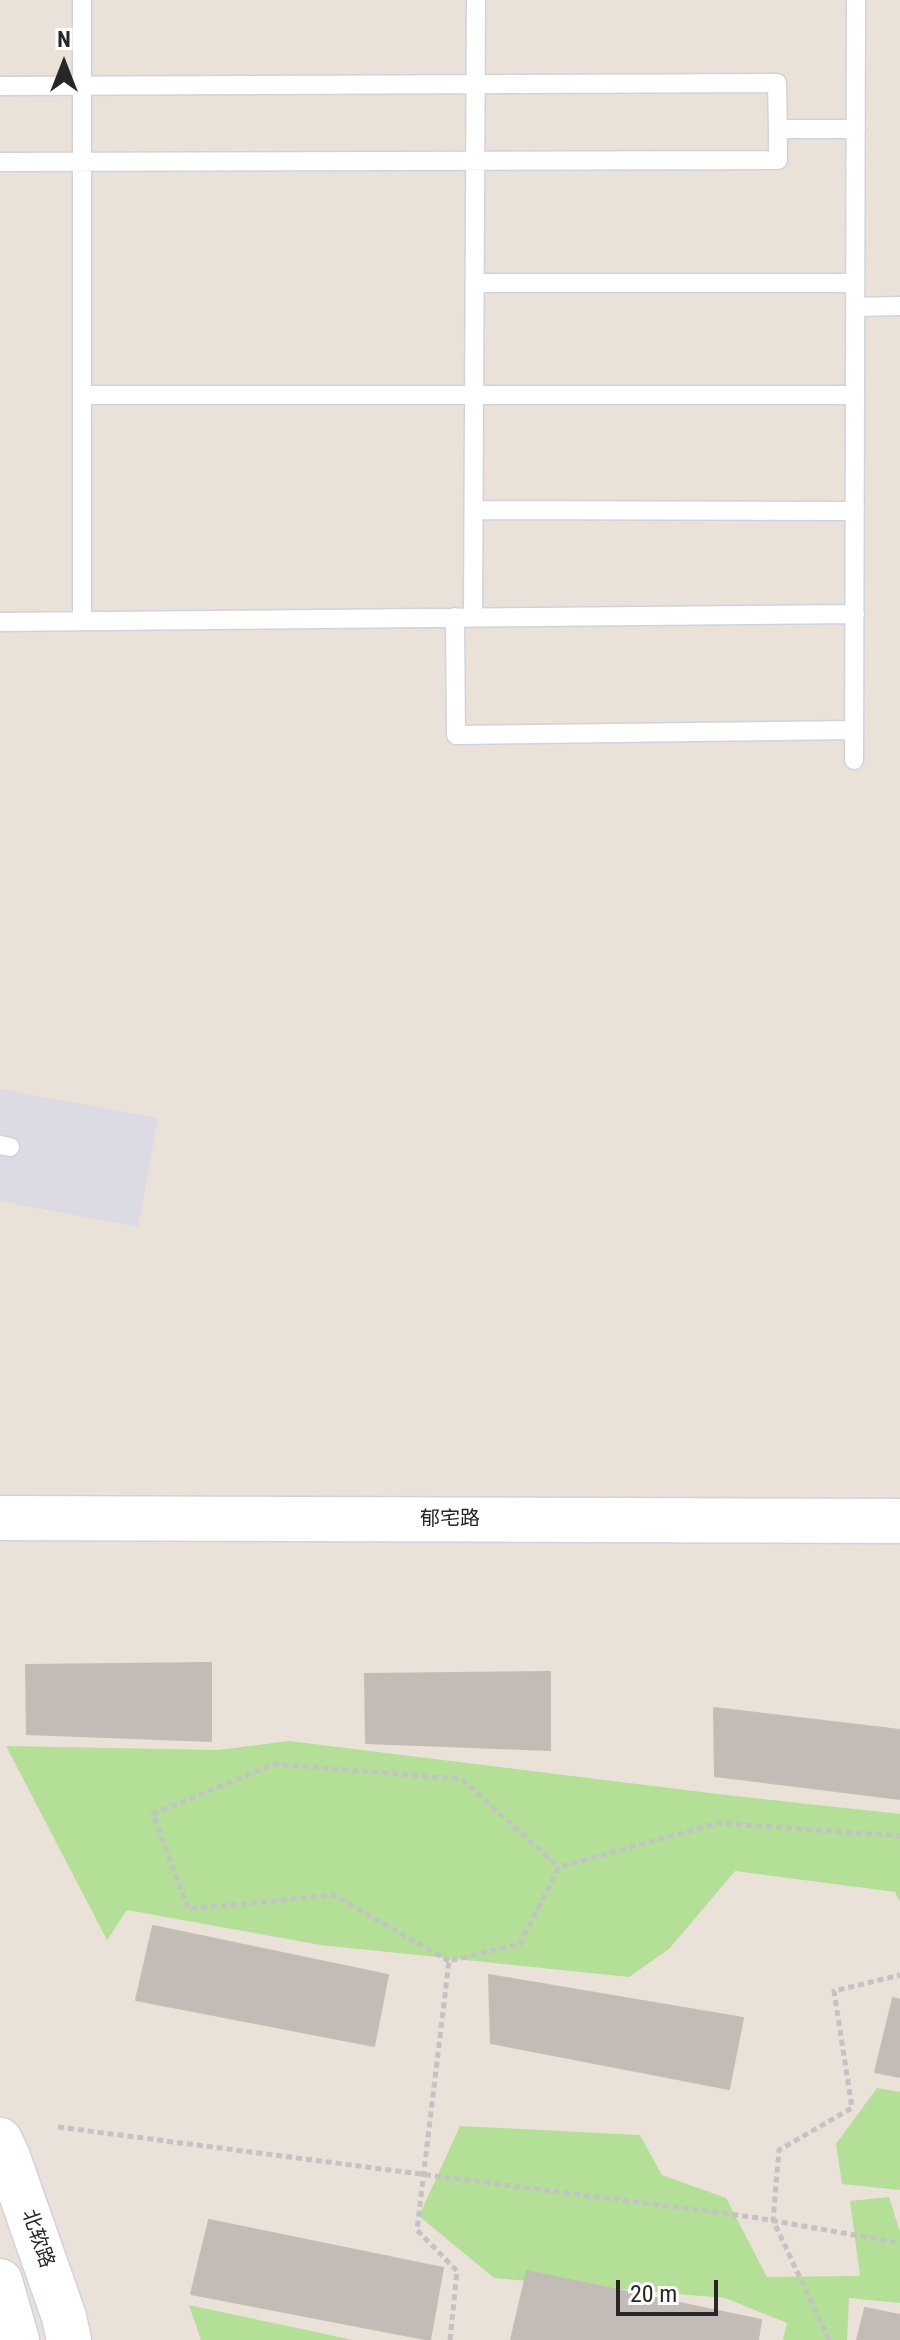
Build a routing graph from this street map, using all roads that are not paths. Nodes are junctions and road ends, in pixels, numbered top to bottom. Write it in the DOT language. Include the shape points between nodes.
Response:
graph roads {
  1 [pos="82,0"];
  2 [pos="476,0"];
  3 [pos="856,0"];
  4 [pos="476,84"];
  5 [pos="82,85"];
  6 [pos="0,86"];
  7 [pos="778,129"];
  8 [pos="856,129"];
  9 [pos="476,161"];
  10 [pos="0,162"];
  11 [pos="82,162"];
  12 [pos="476,283"];
  13 [pos="855,283"];
  14 [pos="900,306"];
  15 [pos="855,307"];
  16 [pos="82,395"];
  17 [pos="476,395"];
  18 [pos="855,395"];
  19 [pos="475,510"];
  20 [pos="855,511"];
  21 [pos="855,614"];
  22 [pos="464,617"];
  23 [pos="82,621"];
  24 [pos="0,622"];
  25 [pos="854,730"];
  26 [pos="854,760"];
  27 [pos="0,1518"];
  28 [pos="900,1521"];
  29 [pos="0,2140"];
  30 [pos="0,2281"];
  31 [pos="17,2340"];
  32 [pos="69,2340"];
  1 -- 5 [label="lane"];
  2 -- 4 [label="lane"];
  3 -- 8 [label="lane"];
  4 -- 5 [label="lane"];
  4 -- 7 [label="lane" via="777,83"];
  4 -- 9 [label="lane"];
  5 -- 6 [label="lane"];
  5 -- 11 [label="lane"];
  7 -- 8 [label="lane"];
  7 -- 9 [label="lane" via="778,160"];
  8 -- 13 [label="lane"];
  9 -- 11 [label="lane"];
  9 -- 12 [label="lane"];
  10 -- 11 [label="lane"];
  11 -- 16 [label="lane"];
  12 -- 13 [label="lane"];
  12 -- 17 [label="lane"];
  13 -- 15 [label="lane"];
  14 -- 15 [label="lane"];
  15 -- 18 [label="lane"];
  16 -- 17 [label="lane"];
  16 -- 23 [label="lane"];
  17 -- 18 [label="lane"];
  17 -- 19 [label="lane"];
  18 -- 20 [label="lane"];
  19 -- 20 [label="lane"];
  19 -- 22 [label="lane"];
  20 -- 21 [label="lane"];
  21 -- 22 [label="lane"];
  21 -- 25 [label="lane"];
  22 -- 23 [label="lane"];
  22 -- 25 [label="lane" via="456,735"];
  23 -- 24 [label="lane"];
  25 -- 26 [label="lane"];
  27 -- 28 [label="street, 郁宅路"];
  29 -- 32 [label="street, 北软路"];
  30 -- 31 [label="street"];
}
